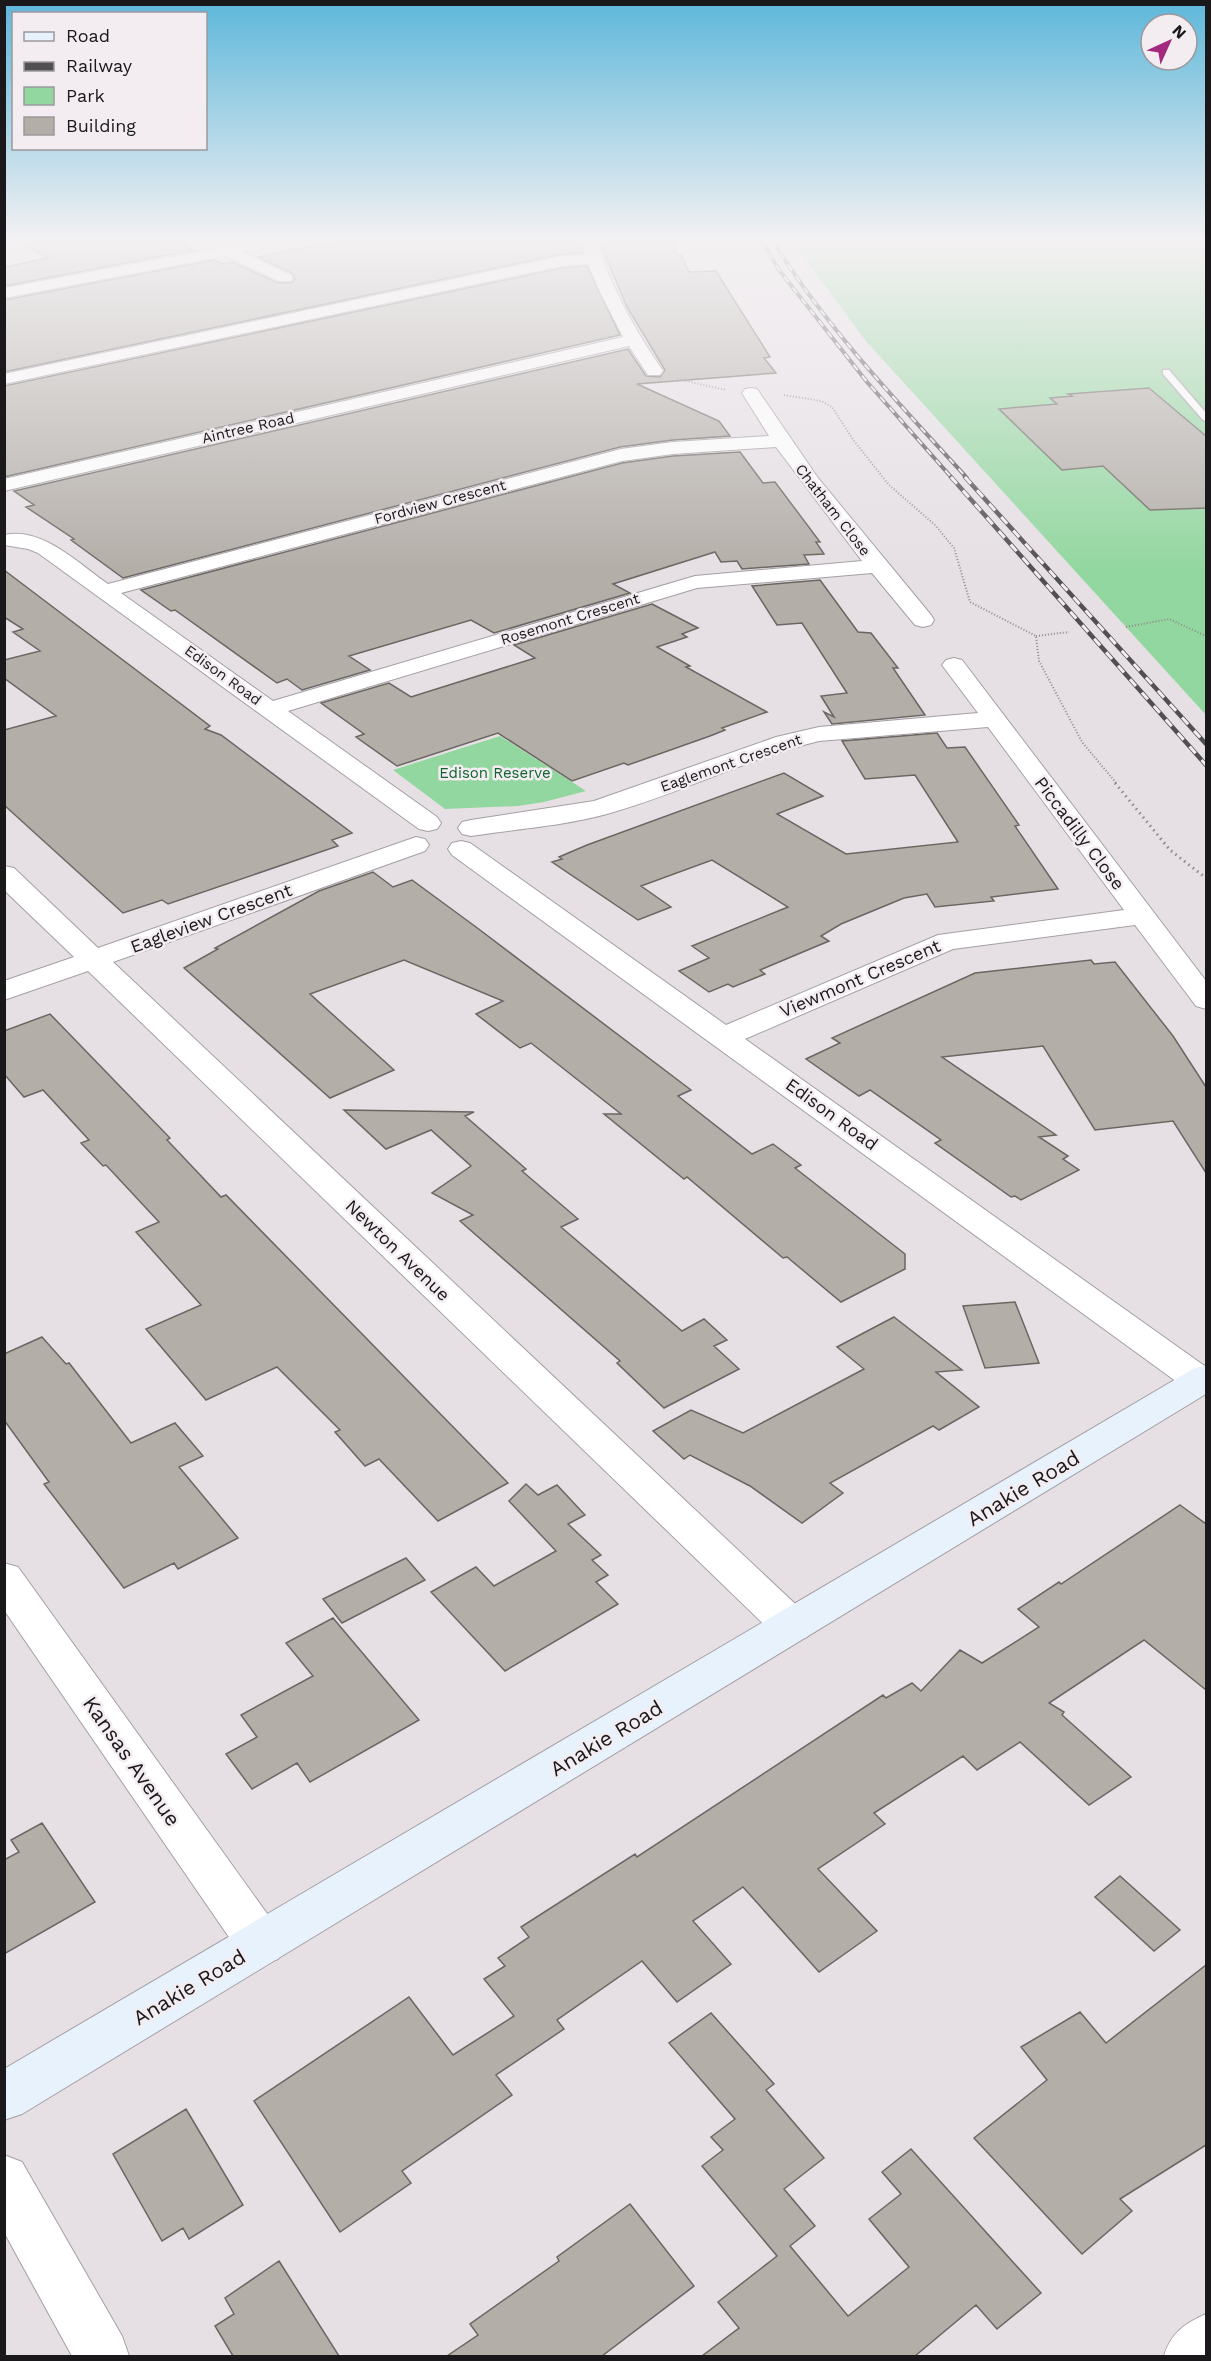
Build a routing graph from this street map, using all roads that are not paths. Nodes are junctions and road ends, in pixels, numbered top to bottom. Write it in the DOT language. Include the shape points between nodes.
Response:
graph roads {
  1 [pos="136,351"];
  2 [pos="584,351"];
  3 [pos="640,351"];
  4 [pos="654,371"];
  5 [pos="1166,372"];
  6 [pos="4,379"];
  7 [pos="752,393"];
  8 [pos="1206,418"];
  9 [pos="780,441"];
  10 [pos="4,485"];
  11 [pos="7,535"];
  12 [pos="877,566"];
  13 [pos="105,591"];
  14 [pos="923,620"];
  15 [pos="954,665"];
  16 [pos="270,709"];
  17 [pos="995,719"];
  18 [pos="422,834"];
  19 [pos="466,838"];
  20 [pos="4,874"];
  21 [pos="1143,916"];
  22 [pos="95,959"];
  23 [pos="4,991"];
  24 [pos="1206,1000"];
  25 [pos="724,1037"];
  26 [pos="1204,1379"];
  27 [pos="4,1578"];
  28 [pos="792,1626"];
  29 [pos="261,1944"];
  30 [pos="4,2097"];
  31 [pos="4,2180"];
  32 [pos="1206,2342"];
  33 [pos="102,2356"];
  34 [pos="1191,2356"];
  1 -- 6 [label="street"];
  2 -- 10 [label="street, Aintree Road"];
  3 -- 4 [label="street"];
  5 -- 8 [label="lane"];
  7 -- 9 [label="street, Chatham Close"];
  9 -- 12 [label="street, Chatham Close"];
  9 -- 13 [label="street, Fordview Crescent" via="621,455"];
  11 -- 13 [label="street, Edison Road" via="45,549"];
  12 -- 14 [label="street, Chatham Close"];
  12 -- 16 [label="street, Rosemont Crescent" via="695,582"];
  13 -- 16 [label="street, Edison Road"];
  15 -- 17 [label="street, Piccadilly Close"];
  16 -- 18 [label="street, Edison Road"];
  17 -- 19 [label="street, Eaglemont Crescent" via="819,734 784,742 598,808"];
  17 -- 21 [label="street, Piccadilly Close"];
  18 -- 19 [label="street, Eaglemont Crescent" via="432,851"];
  18 -- 22 [label="street, Eagleview Crescent"];
  19 -- 25 [label="street, Edison Road"];
  20 -- 22 [label="street, Newton Avenue"];
  21 -- 24 [label="street, Piccadilly Close"];
  21 -- 25 [label="street, Viewmont Crescent" via="948,941"];
  22 -- 23 [label="street, Eagleview Crescent"];
  22 -- 28 [label="street, Newton Avenue"];
  25 -- 26 [label="street, Edison Road"];
  26 -- 28 [label="main road, Anakie Road"];
  27 -- 29 [label="street, Kansas Avenue"];
  28 -- 29 [label="main road, Anakie Road"];
  29 -- 30 [label="main road, Anakie Road"];
  31 -- 33 [label="street"];
  32 -- 34 [label="street"];
}
